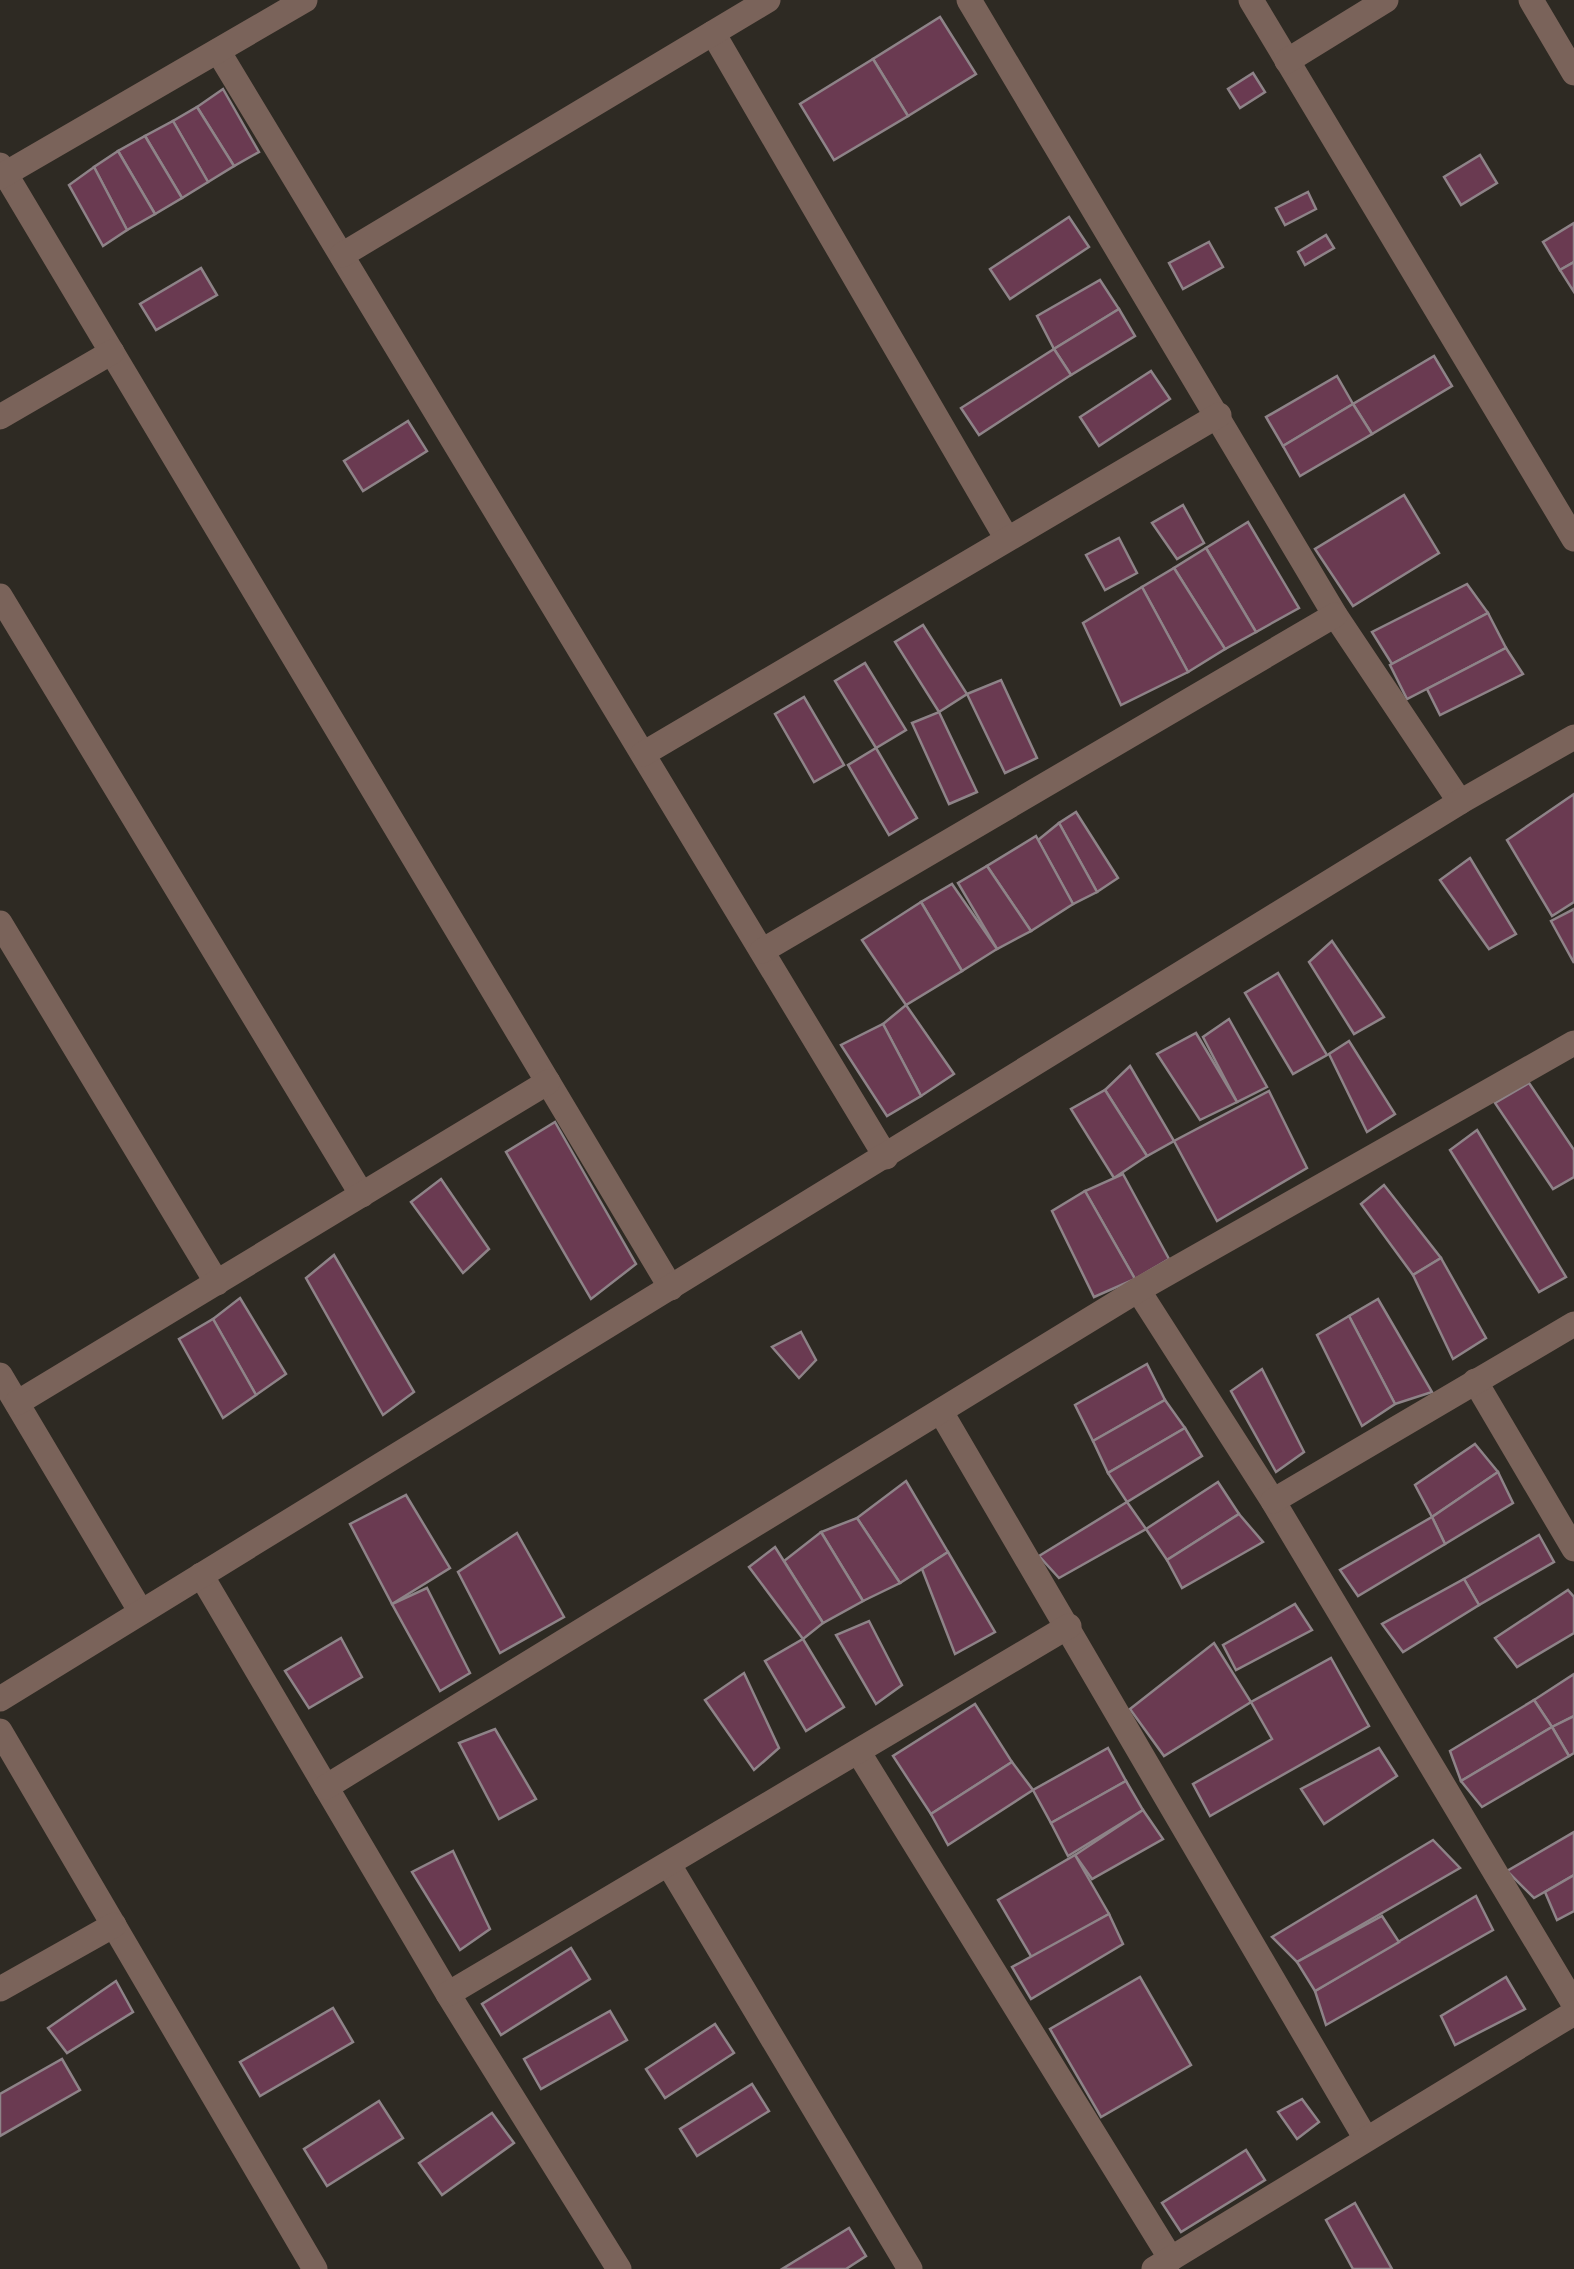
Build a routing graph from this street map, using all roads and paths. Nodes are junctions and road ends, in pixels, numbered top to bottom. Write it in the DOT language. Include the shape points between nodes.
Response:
graph roads {
  1 [pos="306,0"];
  2 [pos="768,0"];
  3 [pos="968,0"];
  4 [pos="1251,0"];
  5 [pos="1386,0"];
  6 [pos="1531,0"];
  7 [pos="714,33"];
  8 [pos="218,50"];
  9 [pos="1287,61"];
  10 [pos="1574,73"];
  11 [pos="2,172"];
  12 [pos="342,255"];
  13 [pos="112,352"];
  14 [pos="1219,414"];
  15 [pos="0,416"];
  16 [pos="1007,539"];
  17 [pos="1574,539"];
  18 [pos="0,596"];
  19 [pos="1335,614"];
  20 [pos="1574,737"];
  21 [pos="643,754"];
  22 [pos="1460,802"];
  23 [pos="0,923"];
  24 [pos="762,951"];
  25 [pos="1574,1043"];
  26 [pos="548,1082"];
  27 [pos="886,1156"];
  28 [pos="362,1195"];
  29 [pos="216,1283"];
  30 [pos="671,1288"];
  31 [pos="1138,1290"];
  32 [pos="1574,1324"];
  33 [pos="0,1375"];
  34 [pos="1475,1381"];
  35 [pos="17,1404"];
  36 [pos="941,1412"];
  37 [pos="1274,1500"];
  38 [pos="1574,1549"];
  39 [pos="202,1576"];
  40 [pos="141,1612"];
  41 [pos="1069,1626"];
  42 [pos="0,1699"];
  43 [pos="0,1731"];
  44 [pos="860,1753"];
  45 [pos="326,1788"];
  46 [pos="669,1865"];
  47 [pos="114,1925"];
  48 [pos="0,1989"];
  49 [pos="448,1994"];
  50 [pos="1574,2004"];
  51 [pos="1574,2013"];
  52 [pos="1366,2140"];
  53 [pos="1163,2264"];
  54 [pos="315,2269"];
  55 [pos="620,2269"];
  56 [pos="910,2269"];
  1 -- 8 [label="street"];
  2 -- 7 [label="street"];
  3 -- 14 [label="street"];
  4 -- 9 [label="street"];
  5 -- 9 [label="street"];
  6 -- 10 [label="street"];
  7 -- 12 [label="street"];
  7 -- 16 [label="street"];
  8 -- 11 [label="street"];
  8 -- 12 [label="street"];
  9 -- 17 [label="street"];
  11 -- 13 [label="street"];
  12 -- 21 [label="street"];
  13 -- 15 [label="street"];
  13 -- 26 [label="street"];
  14 -- 16 [label="street"];
  14 -- 19 [label="street"];
  16 -- 21 [label="street"];
  18 -- 28 [label="street"];
  19 -- 22 [label="street"];
  19 -- 24 [label="street"];
  20 -- 22 [label="street"];
  21 -- 24 [label="street"];
  22 -- 27 [label="street"];
  23 -- 29 [label="street"];
  24 -- 27 [label="street"];
  25 -- 31 [label="street"];
  26 -- 28 [label="street"];
  26 -- 30 [label="street"];
  27 -- 30 [label="street"];
  28 -- 29 [label="street"];
  29 -- 35 [label="street"];
  30 -- 39 [label="street"];
  31 -- 36 [label="street"];
  31 -- 37 [label="street"];
  32 -- 34 [label="street"];
  33 -- 35 [label="street"];
  34 -- 37 [label="street"];
  34 -- 38 [label="street"];
  35 -- 40 [label="street"];
  36 -- 41 [label="street"];
  36 -- 45 [label="street"];
  37 -- 50 [label="street"];
  39 -- 40 [label="street"];
  39 -- 45 [label="street"];
  40 -- 42 [label="street"];
  41 -- 44 [label="street"];
  41 -- 52 [label="street"];
  43 -- 47 [label="street"];
  44 -- 46 [label="street"];
  44 -- 53 [label="street"];
  45 -- 49 [label="street"];
  46 -- 49 [label="street"];
  46 -- 56 [label="street"];
  47 -- 48 [label="street"];
  47 -- 54 [label="street"];
  49 -- 55 [label="street"];
  51 -- 52 [label="street"];
  52 -- 53 [label="street"];
}
